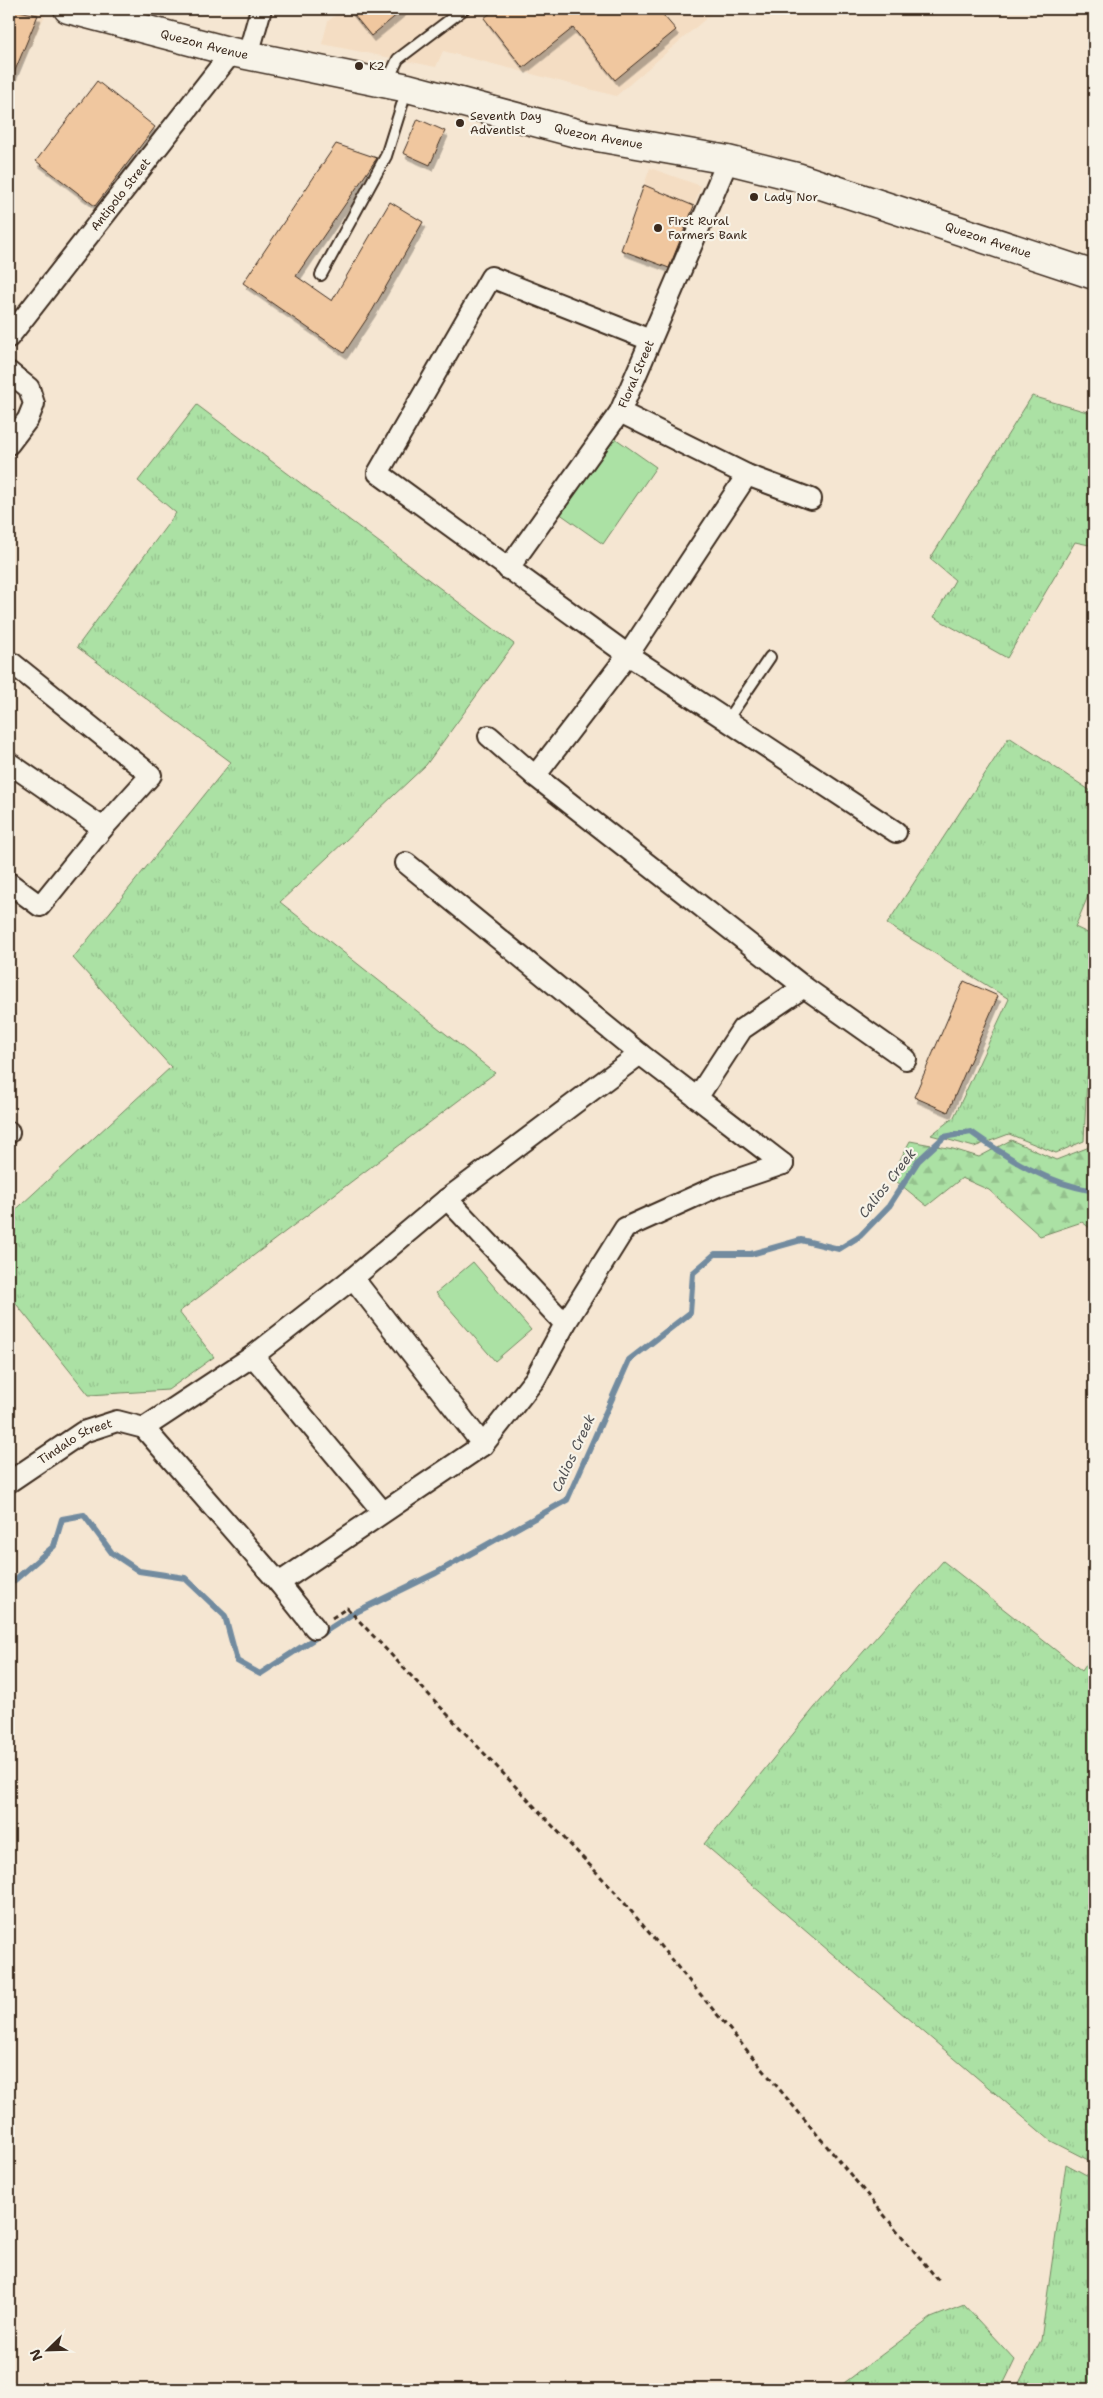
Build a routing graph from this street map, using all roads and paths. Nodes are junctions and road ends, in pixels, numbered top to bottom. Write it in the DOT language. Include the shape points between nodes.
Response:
graph roads {
  1 [pos="68,9"];
  2 [pos="261,9"];
  3 [pos="464,9"];
  4 [pos="240,54"];
  5 [pos="397,86"];
  6 [pos="728,160"];
  7 [pos="321,275"];
  8 [pos="1094,275"];
  9 [pos="9,337"];
  10 [pos="650,340"];
  11 [pos="9,372"];
  12 [pos="620,412"];
  13 [pos="9,444"];
  14 [pos="747,476"];
  15 [pos="811,499"];
  16 [pos="508,569"];
  17 [pos="628,654"];
  18 [pos="770,657"];
  19 [pos="9,663"];
  20 [pos="726,720"];
  21 [pos="489,736"];
  22 [pos="9,763"];
  23 [pos="535,776"];
  24 [pos="103,828"];
  25 [pos="896,832"];
  26 [pos="406,863"];
  27 [pos="9,883"];
  28 [pos="804,988"];
  29 [pos="640,1054"];
  30 [pos="906,1059"];
  31 [pos="697,1098"];
  32 [pos="447,1199"];
  33 [pos="353,1278"];
  34 [pos="565,1324"];
  35 [pos="253,1356"];
  36 [pos="144,1428"];
  37 [pos="483,1445"];
  38 [pos="11,1475"];
  39 [pos="382,1511"];
  40 [pos="279,1583"];
  41 [pos="315,1628"];
  42 [pos="940,2281"];
  1 -- 4 [label="main road, Quezon Avenue"];
  2 -- 4 [label="street"];
  3 -- 5 [label="lane" via="398,59"];
  4 -- 5 [label="main road, Quezon Avenue"];
  4 -- 9 [label="street, Antipolo Street"];
  5 -- 6 [label="main road, Quezon Avenue" via="580,134"];
  5 -- 7 [label="lane" via="386,156"];
  6 -- 8 [label="main road, Quezon Avenue" via="797,177"];
  6 -- 10 [label="street, Floral Street"];
  10 -- 12 [label="street, Floral Street"];
  10 -- 16 [label="street" via="491,277 378,473"];
  11 -- 13 [label="street" via="29,388 34,404 28,419"];
  12 -- 14 [label="street"];
  12 -- 16 [label="street, Floral Street"];
  14 -- 15 [label="street"];
  14 -- 17 [label="street"];
  16 -- 17 [label="street"];
  17 -- 20 [label="street"];
  17 -- 23 [label="street"];
  18 -- 20 [label="lane"];
  19 -- 24 [label="street" via="151,775"];
  20 -- 25 [label="street"];
  21 -- 23 [label="street"];
  22 -- 24 [label="street"];
  23 -- 28 [label="street"];
  24 -- 27 [label="street" via="40,906"];
  26 -- 29 [label="street"];
  28 -- 30 [label="street"];
  28 -- 31 [label="street" via="742,1029"];
  29 -- 31 [label="street"];
  29 -- 32 [label="street"];
  31 -- 34 [label="street" via="783,1164 718,1186 626,1228"];
  32 -- 33 [label="street"];
  32 -- 34 [label="street"];
  33 -- 35 [label="street"];
  33 -- 37 [label="street"];
  34 -- 37 [label="street" via="535,1379"];
  35 -- 36 [label="street"];
  35 -- 39 [label="street"];
  36 -- 38 [label="street, Tindalo Street" via="117,1421 83,1432"];
  36 -- 40 [label="street"];
  37 -- 39 [label="street"];
  39 -- 40 [label="street"];
  40 -- 41 [label="street"];
  41 -- 42 [label="path" via="347,1608 616,1893"];
}
